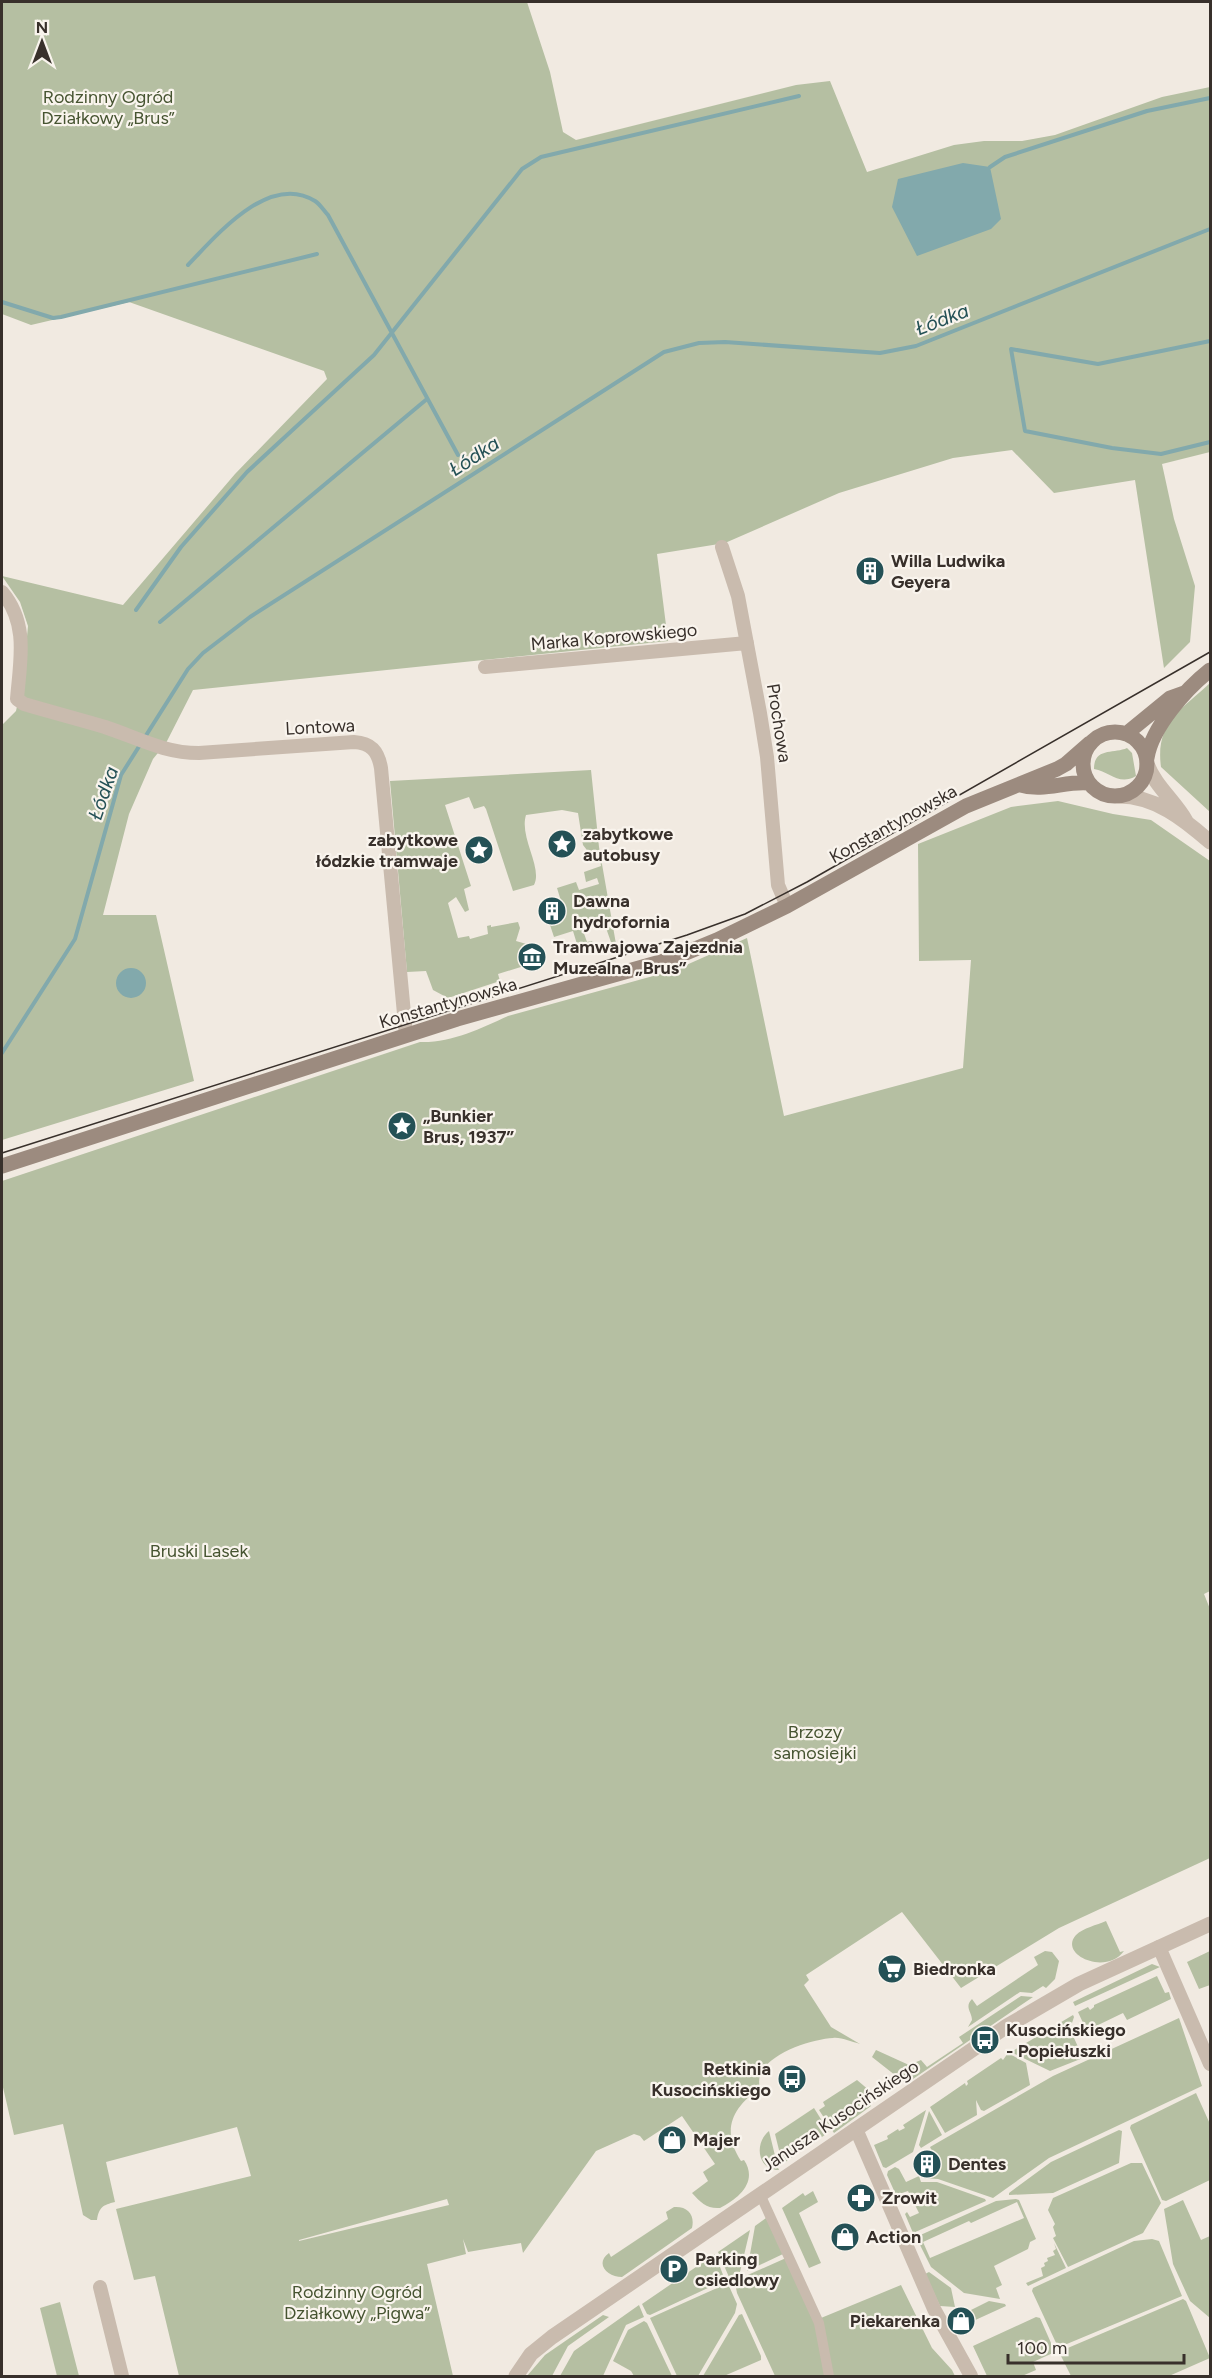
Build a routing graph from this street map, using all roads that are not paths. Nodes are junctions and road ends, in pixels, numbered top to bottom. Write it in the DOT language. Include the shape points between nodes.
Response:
graph roads {
  1 [pos="722,547"];
  2 [pos="2,592"];
  3 [pos="747,644"];
  4 [pos="485,667"];
  5 [pos="1210,670"];
  6 [pos="1184,693"];
  7 [pos="1126,734"];
  8 [pos="1090,743"];
  9 [pos="1147,761"];
  10 [pos="1088,783"];
  11 [pos="1021,785"];
  12 [pos="1119,796"];
  13 [pos="1186,821"];
  14 [pos="1210,842"];
  15 [pos="787,906"];
  16 [pos="406,1035"];
  17 [pos="2,1166"];
  18 [pos="1210,1924"];
  19 [pos="1159,1947"];
  20 [pos="1210,2064"];
  21 [pos="856,2129"];
  22 [pos="760,2194"];
  23 [pos="100,2287"];
  24 [pos="122,2376"];
  25 [pos="516,2376"];
  26 [pos="829,2376"];
  27 [pos="971,2376"];
  1 -- 3 [label="street, Prochowa" via="738,596"];
  2 -- 16 [label="street, Lontowa" via="21,631 17,699 24,704 176,752 354,742 375,750 381,768"];
  3 -- 4 [label="street, Marka Koprowskiego"];
  3 -- 15 [label="street, Prochowa" via="767,757 778,885"];
  5 -- 6 [label="main road"];
  6 -- 7 [label="main road" via="1170,698"];
  6 -- 9 [label="main road" via="1154,735"];
  7 -- 8 [label="main road" via="1104,734"];
  7 -- 9 [label="main road" via="1140,743"];
  8 -- 10 [label="main road" via="1082,763"];
  8 -- 11 [label="main road, Konstantynowska" via="1066,764 1031,777"];
  9 -- 12 [label="main road" via="1141,783"];
  9 -- 13 [label="street" via="1151,774"];
  10 -- 11 [label="main road, Konstantynowska" via="1033,789"];
  10 -- 12 [label="main road" via="1104,795"];
  11 -- 15 [label="main road, Konstantynowska" via="948,814"];
  12 -- 13 [label="street" via="1152,801"];
  13 -- 14 [label="street"];
  15 -- 16 [label="main road, Konstantynowska" via="671,959"];
  16 -- 17 [label="main road, Konstantynowska"];
  18 -- 19 [label="street, Janusza Kusocińskiego"];
  19 -- 20 [label="street"];
  19 -- 21 [label="street, Janusza Kusocińskiego" via="1029,2012"];
  21 -- 22 [label="street, Janusza Kusocińskiego"];
  21 -- 27 [label="street" via="934,2309"];
  22 -- 25 [label="street, Janusza Kusocińskiego" via="552,2337 531,2354"];
  22 -- 26 [label="street" via="819,2323"];
  23 -- 24 [label="street"];
}
